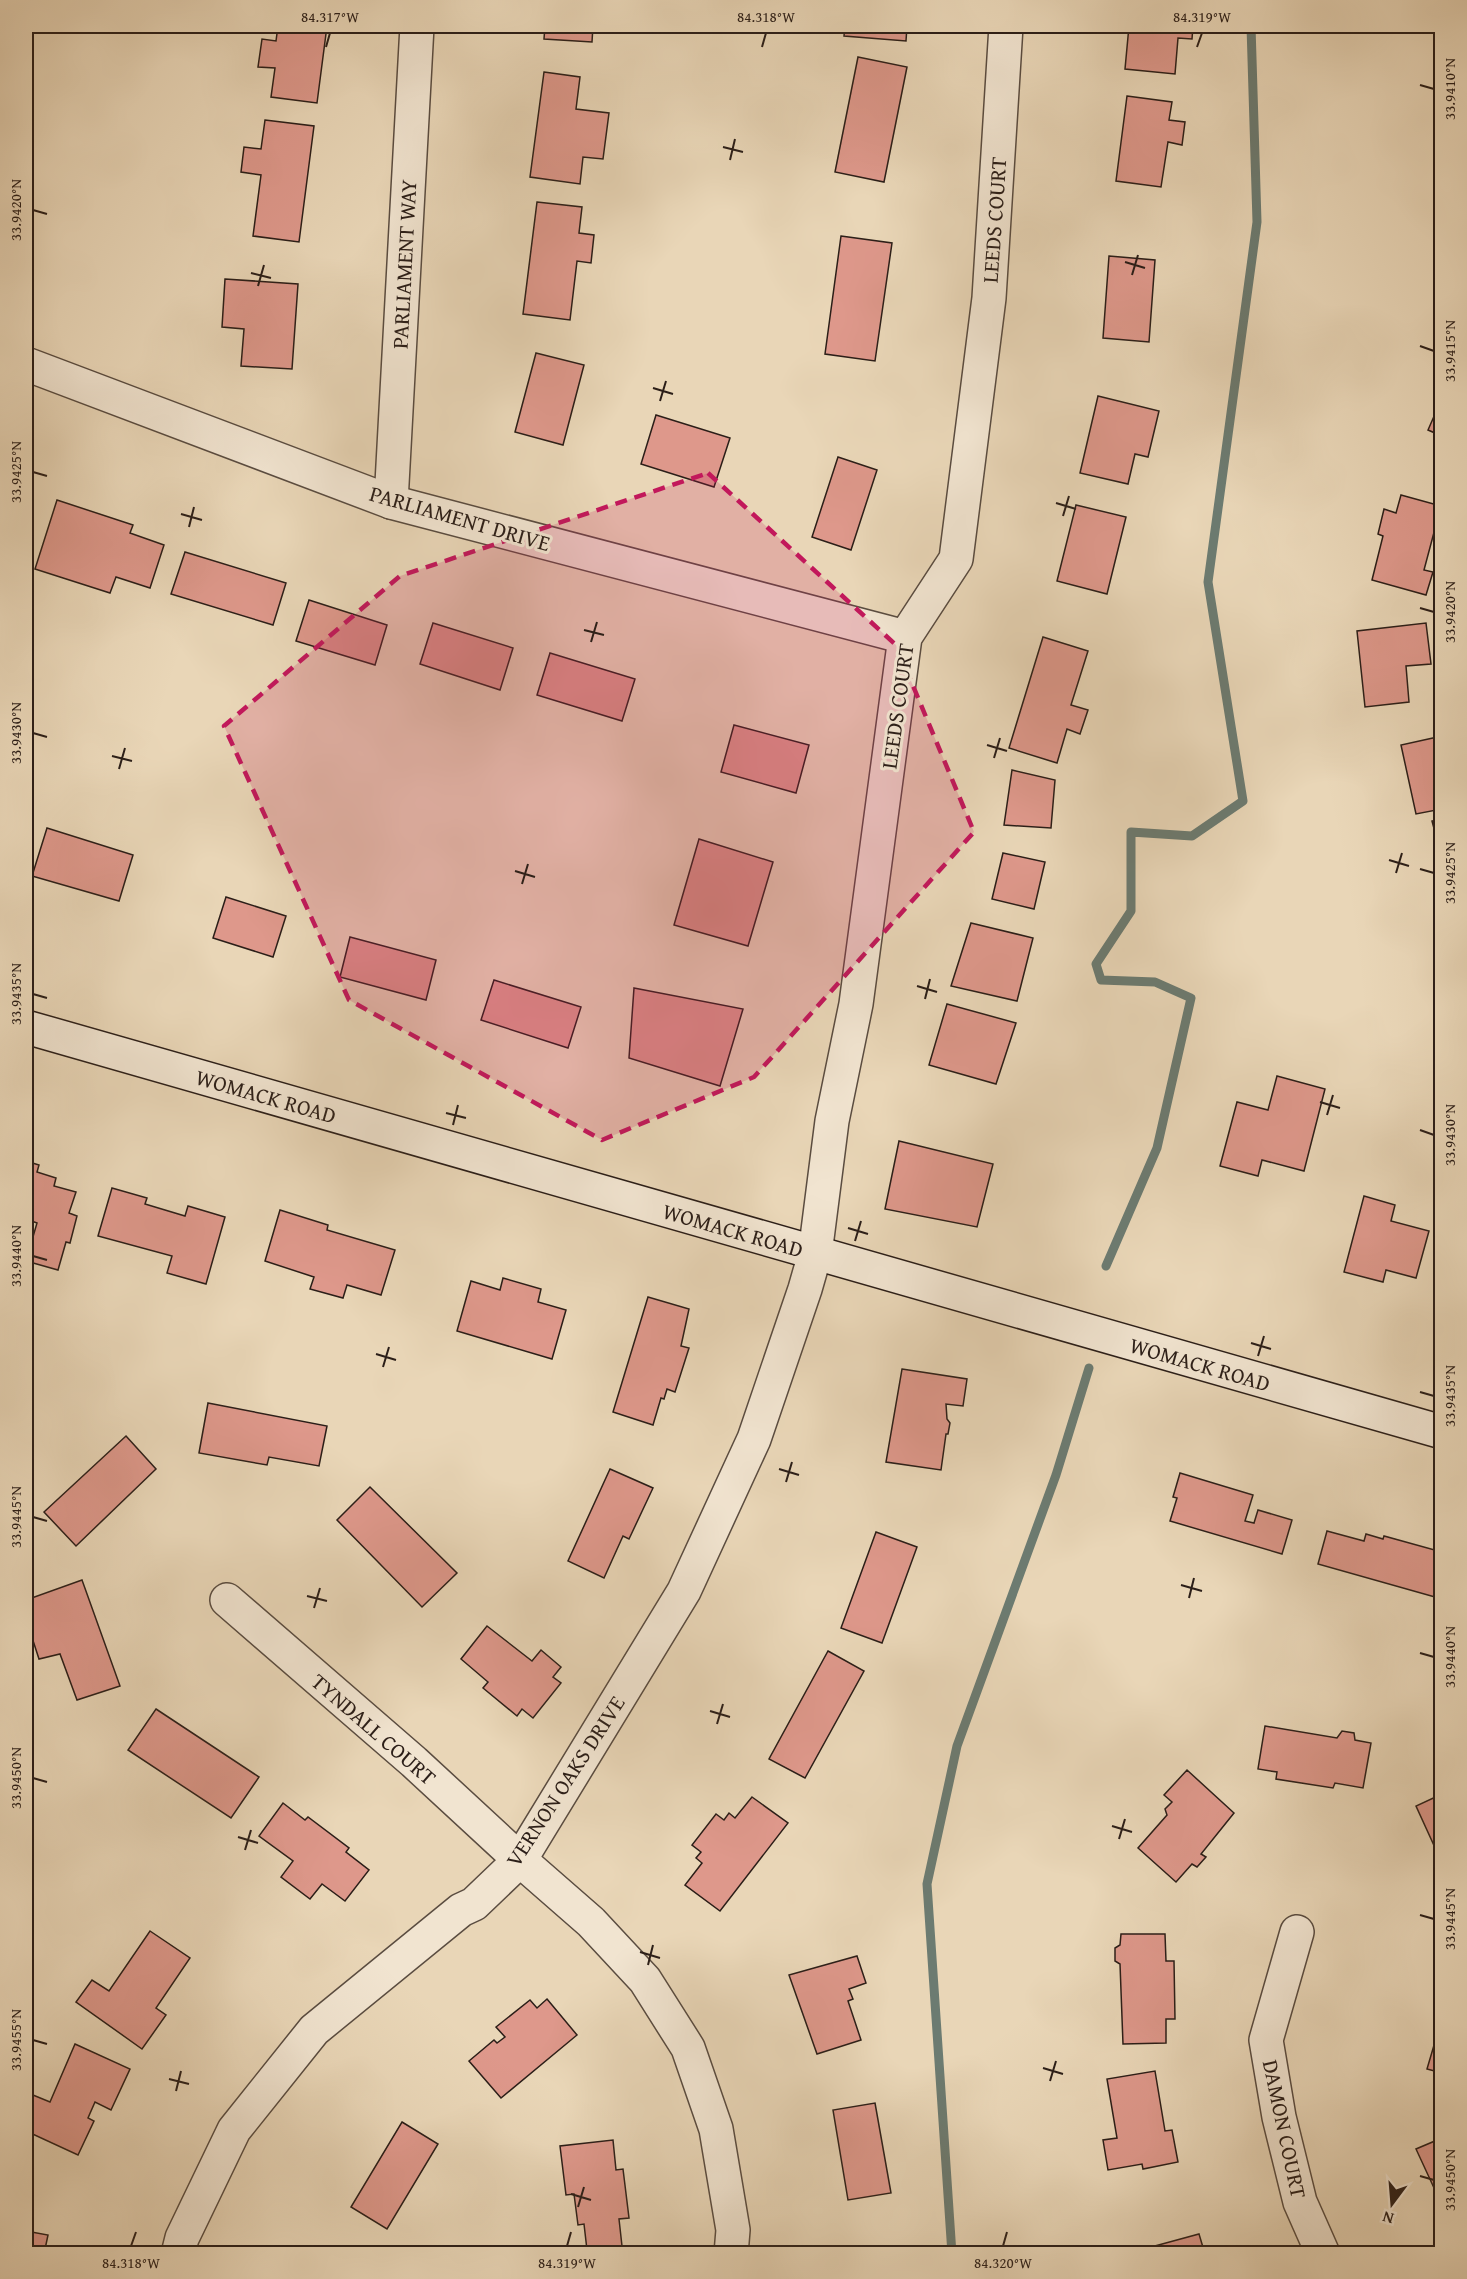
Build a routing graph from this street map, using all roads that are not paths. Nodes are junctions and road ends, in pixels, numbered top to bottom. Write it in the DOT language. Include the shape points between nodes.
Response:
graph roads {
  1 [pos="417,26"];
  2 [pos="1006,26"];
  3 [pos="26,364"];
  4 [pos="391,502"];
  5 [pos="905,637"];
  6 [pos="26,1027"];
  7 [pos="814,1254"];
  8 [pos="1442,1432"];
  9 [pos="227,1600"];
  10 [pos="519,1860"];
  11 [pos="1297,1932"];
  12 [pos="178,2253"];
  13 [pos="731,2253"];
  14 [pos="1323,2253"];
  1 -- 4 [label="street, PARLIAMENT WAY"];
  2 -- 5 [label="street, LEEDS COURT" via="989,298 956,559"];
  3 -- 4 [label="street, PARLIAMENT DRIVE"];
  4 -- 5 [label="street, PARLIAMENT DRIVE"];
  5 -- 7 [label="street, LEEDS COURT" via="856,1004 832,1121"];
  6 -- 7 [label="street, WOMACK ROAD"];
  7 -- 8 [label="street, WOMACK ROAD"];
  7 -- 10 [label="street, VERNON OAKS DRIVE" via="754,1439 684,1591"];
  9 -- 10 [label="street, TYNDALL COURT" via="414,1762"];
  10 -- 12 [label="street, VERNON OAKS DRIVE" via="474,1904 461,1910 314,2030 234,2130"];
  10 -- 13 [label="street, TYNDALL COURT" via="591,1922 645,1980 688,2048 717,2129 733,2230"];
  11 -- 14 [label="street, DAMON COURT" via="1266,2040 1279,2117 1300,2202"];
}
